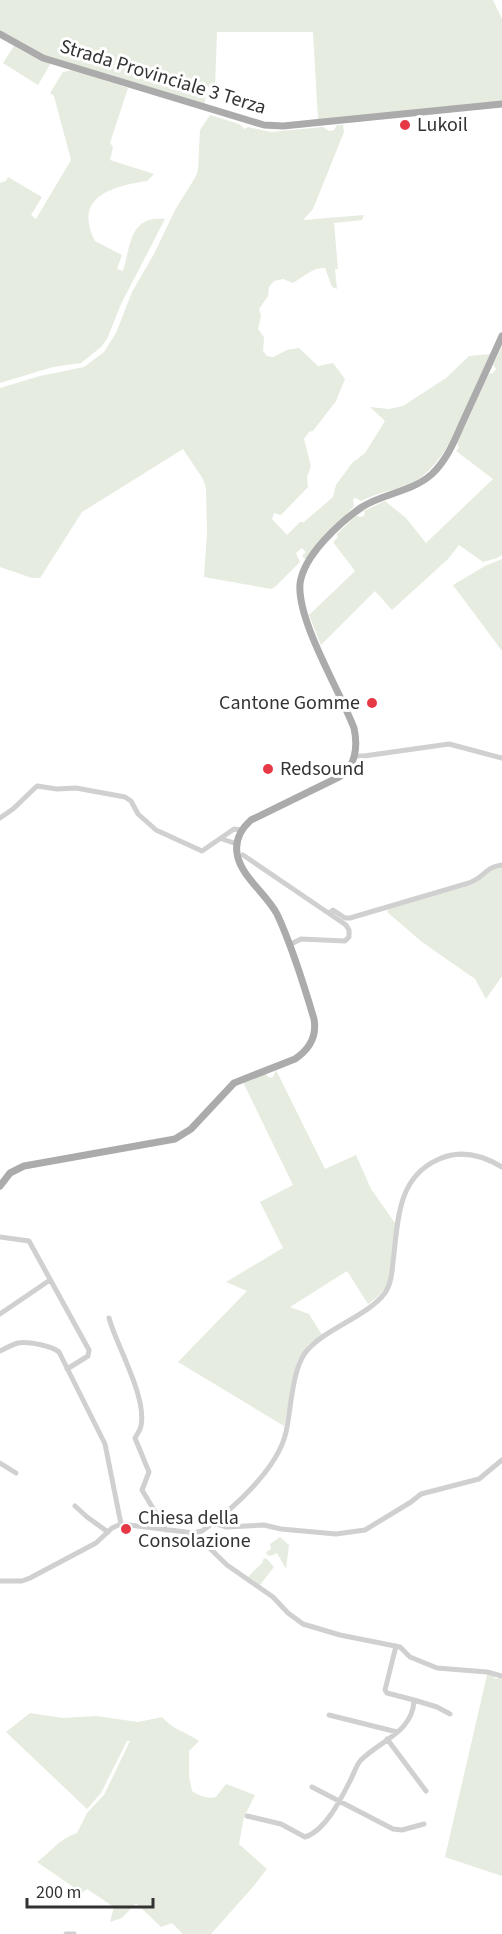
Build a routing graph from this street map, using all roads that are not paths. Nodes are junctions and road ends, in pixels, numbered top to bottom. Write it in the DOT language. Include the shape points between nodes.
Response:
graph roads {
  1 [pos="0,34"];
  2 [pos="502,104"];
  3 [pos="502,336"];
  4 [pos="354,756"];
  5 [pos="502,758"];
  6 [pos="0,818"];
  7 [pos="242,830"];
  8 [pos="222,839"];
  9 [pos="237,844"];
  10 [pos="243,855"];
  11 [pos="502,865"];
  12 [pos="328,913"];
  13 [pos="289,945"];
  14 [pos="502,1167"];
  15 [pos="0,1186"];
  16 [pos="0,1237"];
  17 [pos="50,1280"];
  18 [pos="0,1314"];
  19 [pos="109,1318"];
  20 [pos="0,1351"];
  21 [pos="67,1369"];
  22 [pos="502,1460"];
  23 [pos="0,1462"];
  24 [pos="16,1473"];
  25 [pos="75,1506"];
  26 [pos="213,1523"];
  27 [pos="121,1524"];
  28 [pos="165,1530"];
  29 [pos="108,1532"];
  30 [pos="194,1533"];
  31 [pos="0,1581"];
  32 [pos="396,1646"];
  33 [pos="502,1676"];
  34 [pos="414,1700"];
  35 [pos="450,1714"];
  36 [pos="329,1715"];
  37 [pos="397,1732"];
  38 [pos="387,1739"];
  39 [pos="312,1787"];
  40 [pos="426,1791"];
  41 [pos="340,1802"];
  42 [pos="248,1816"];
  43 [pos="424,1824"];
  44 [pos="66,1934"];
  45 [pos="74,1934"];
  1 -- 2 [label="main road, Strada Provinciale 3 Terza" via="43,58 264,125"];
  3 -- 4 [label="main road" via="440,465 422,482 374,501 344,521 313,556 301,577 300,593 308,624 354,728"];
  4 -- 5 [label="street" via="449,744"];
  4 -- 7 [label="main road" via="345,773 250,820"];
  6 -- 8 [label="street" via="37,786 76,788 128,799 156,830 202,851"];
  7 -- 8 [label="street" via="234,830"];
  7 -- 9 [label="main road"];
  8 -- 9 [label="street"];
  9 -- 13 [label="main road" via="241,866 271,904"];
  10 -- 12 [label="street"];
  11 -- 12 [label="street" via="491,867 469,883 350,918 333,910"];
  12 -- 13 [label="street" via="346,925 347,939 301,939"];
  13 -- 15 [label="main road" via="315,1026 303,1054 234,1083 191,1129 176,1139 24,1166 10,1173"];
  14 -- 26 [label="street" via="475,1155 449,1156 429,1164 413,1178 403,1197 392,1273 385,1292 306,1351 298,1370 282,1447 241,1501"];
  16 -- 17 [label="street" via="29,1241"];
  17 -- 18 [label="street"];
  17 -- 21 [label="street" via="89,1350 88,1356"];
  19 -- 28 [label="street" via="137,1390 142,1419 135,1438 149,1472 142,1490"];
  20 -- 21 [label="street" via="23,1343 54,1348"];
  21 -- 27 [label="street" via="105,1443"];
  22 -- 26 [label="street" via="479,1479 421,1494 365,1530 336,1534"];
  23 -- 24 [label="street"];
  25 -- 29 [label="street"];
  26 -- 30 [label="street"];
  27 -- 28 [label="street"];
  27 -- 29 [label="street"];
  28 -- 30 [label="street"];
  29 -- 31 [label="street" via="96,1543 30,1578"];
  30 -- 32 [label="street" via="227,1565 303,1624"];
  32 -- 33 [label="street" via="436,1668"];
  32 -- 34 [label="street" via="386,1692"];
  34 -- 35 [label="street"];
  34 -- 37 [label="street" via="408,1723"];
  36 -- 37 [label="street"];
  37 -- 38 [label="street"];
  38 -- 40 [label="street"];
  38 -- 41 [label="street" via="362,1760"];
  39 -- 41 [label="street"];
  41 -- 42 [label="street" via="316,1831 305,1837 281,1824"];
  41 -- 43 [label="street" via="393,1829"];
  44 -- 45 [label="street"];
}
